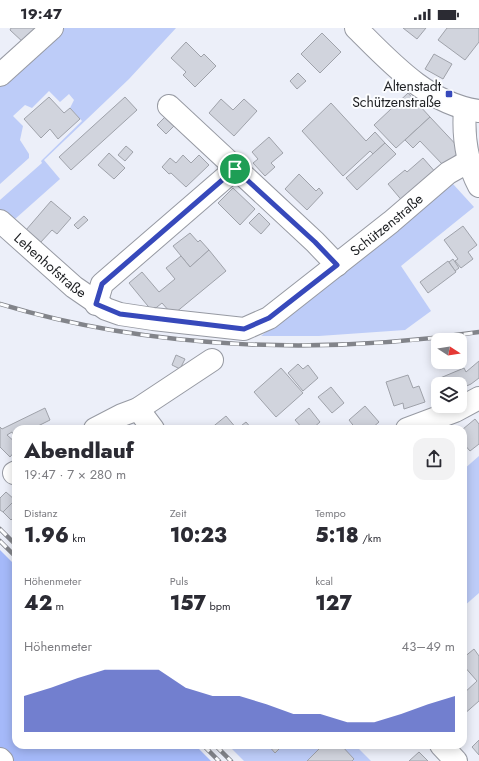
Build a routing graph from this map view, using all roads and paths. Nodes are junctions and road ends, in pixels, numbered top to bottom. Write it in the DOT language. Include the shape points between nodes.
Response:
graph roads {
  1 [pos="52,28"];
  2 [pos="356,28"];
  3 [pos="0,75"];
  4 [pos="169,106"];
  5 [pos="472,110"];
  6 [pos="470,163"];
  7 [pos="235,169"];
  8 [pos="479,186"];
  9 [pos="0,221"];
  10 [pos="337,265"];
  11 [pos="96,304"];
  12 [pos="244,329"];
  13 [pos="212,360"];
  14 [pos="479,398"];
  15 [pos="138,410"];
  16 [pos="103,425"];
  17 [pos="151,425"];
  18 [pos="418,425"];
  19 [pos="445,749"];
  20 [pos="0,759"];
  21 [pos="2,761"];
  22 [pos="456,761"];
  1 -- 3 [label="street"];
  2 -- 5 [label="street" via="420,86 443,101"];
  4 -- 7 [label="street"];
  5 -- 6 [label="street" via="465,126"];
  6 -- 8 [label="street"];
  6 -- 10 [label="street, Schützenstraße" via="448,173"];
  7 -- 10 [label="street"];
  7 -- 11 [label="street" via="102,284"];
  9 -- 11 [label="street, Lehenhofstraße"];
  10 -- 12 [label="street, Schützenstraße" via="269,318"];
  11 -- 12 [label="street, Lehenhofstraße" via="120,314"];
  13 -- 15 [label="street"];
  14 -- 18 [label="street" via="455,411"];
  15 -- 16 [label="street"];
  15 -- 17 [label="street"];
  19 -- 22 [label="street"];
  20 -- 21 [label="street"];
}
